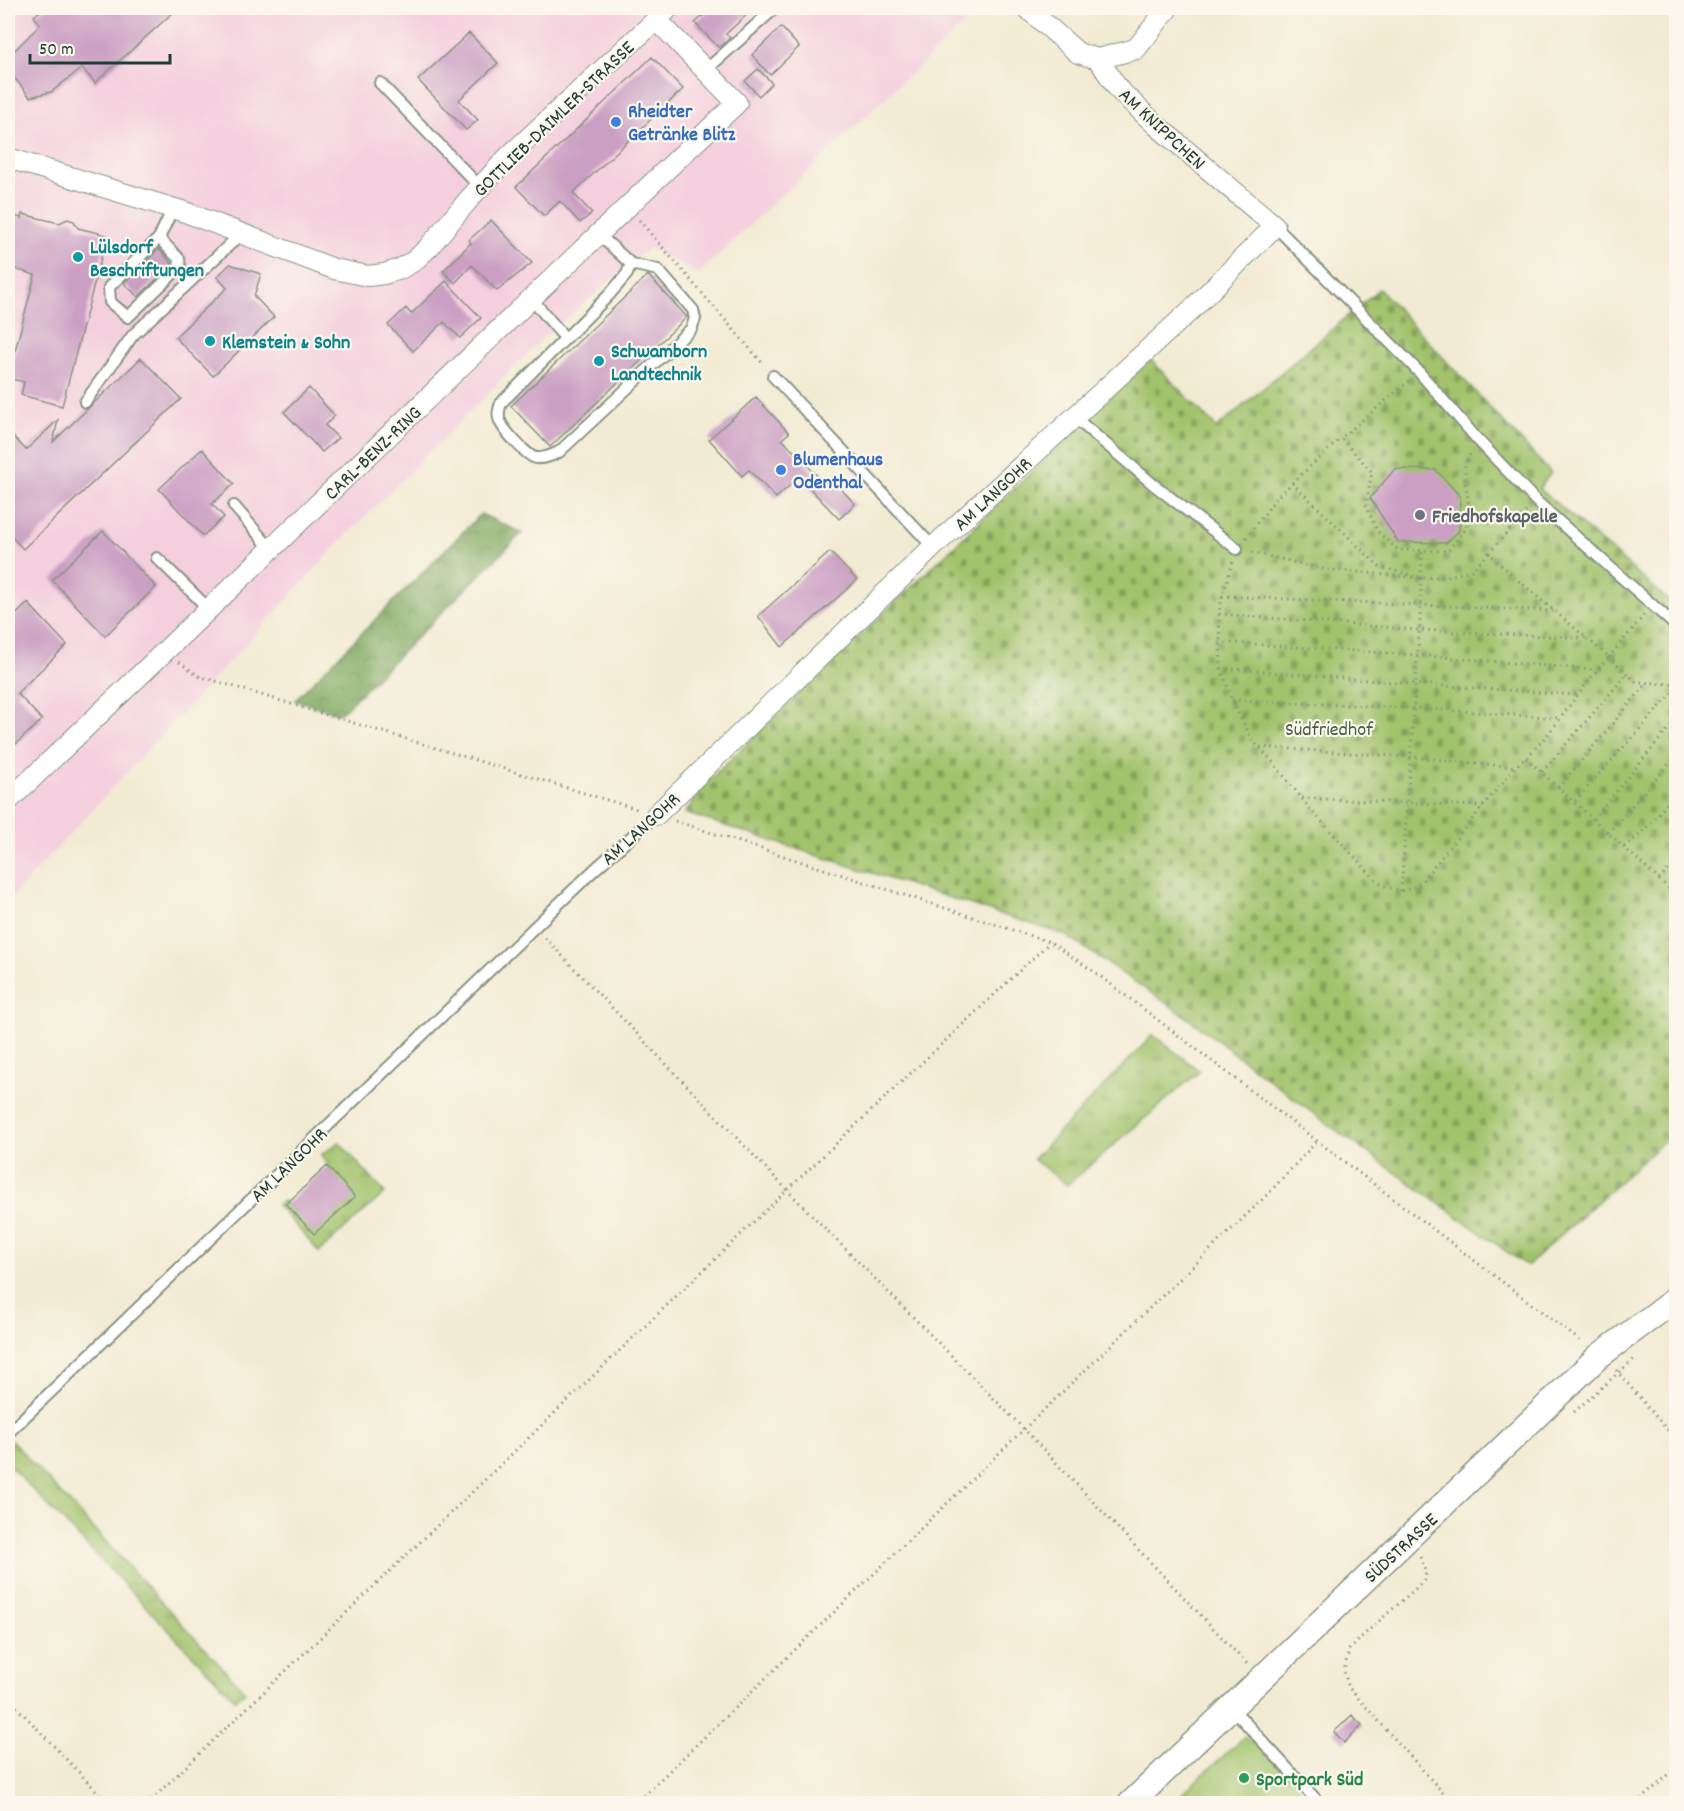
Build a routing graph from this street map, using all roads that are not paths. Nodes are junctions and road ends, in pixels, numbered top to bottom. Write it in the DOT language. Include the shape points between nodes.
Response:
graph roads {
  1 [pos="776,8"];
  2 [pos="1027,8"];
  3 [pos="1168,8"];
  4 [pos="663,14"];
  5 [pos="1098,59"];
  6 [pos="705,70"];
  7 [pos="380,83"];
  8 [pos="8,158"];
  9 [pos="480,187"];
  10 [pos="173,208"];
  11 [pos="1275,226"];
  12 [pos="241,234"];
  13 [pos="598,234"];
  14 [pos="159,238"];
  15 [pos="631,264"];
  16 [pos="531,298"];
  17 [pos="565,338"];
  18 [pos="773,376"];
  19 [pos="85,402"];
  20 [pos="1074,417"];
  21 [pos="234,506"];
  22 [pos="933,547"];
  23 [pos="271,549"];
  24 [pos="1238,549"];
  25 [pos="157,558"];
  26 [pos="209,609"];
  27 [pos="1677,626"];
  28 [pos="8,801"];
  29 [pos="656,815"];
  30 [pos="1677,1299"];
  31 [pos="8,1433"];
  32 [pos="1230,1706"];
  33 [pos="1130,1803"];
  34 [pos="1320,1803"];
  1 -- 6 [label="lane"];
  2 -- 5 [label="street" via="1078,52"];
  3 -- 5 [label="street" via="1136,49"];
  4 -- 6 [label="street"];
  4 -- 9 [label="street, GOTTLIEB-DAIMLER-STRASSE" via="510,154"];
  5 -- 11 [label="street, AM KNIPPCHEN" via="1119,90 1155,125"];
  6 -- 13 [label="street, CARL-BENZ-RING" via="737,103"];
  7 -- 9 [label="lane"];
  8 -- 10 [label="street"];
  9 -- 12 [label="street, GOTTLIEB-DAIMLER-STRASSE" via="428,248 407,265 384,274 368,276 334,269"];
  10 -- 12 [label="street"];
  10 -- 14 [label="lane"];
  11 -- 20 [label="street, AM LANGOHR"];
  11 -- 27 [label="lane" via="1419,372 1536,501"];
  12 -- 19 [label="lane" via="133,335"];
  13 -- 15 [label="lane"];
  13 -- 16 [label="street, CARL-BENZ-RING"];
  14 -- 14 [label="lane" via="109,287 110,302 128,317 180,267 179,259"];
  15 -- 17 [label="lane" via="609,295"];
  15 -- 17 [label="lane" via="658,270 693,309 695,319 691,328 559,452 537,458 528,455 500,423 498,412 501,403"];
  16 -- 17 [label="lane"];
  16 -- 23 [label="street, CARL-BENZ-RING"];
  18 -- 22 [label="lane"];
  20 -- 22 [label="street, AM LANGOHR"];
  20 -- 24 [label="lane"];
  21 -- 23 [label="lane"];
  22 -- 29 [label="street, AM LANGOHR"];
  23 -- 26 [label="street, CARL-BENZ-RING"];
  25 -- 26 [label="lane"];
  26 -- 28 [label="street, CARL-BENZ-RING"];
  29 -- 31 [label="lane, AM LANGOHR"];
  30 -- 32 [label="street, SÜDSTRASSE" via="1599,1356"];
  32 -- 33 [label="street, SÜDSTRASSE"];
  32 -- 34 [label="lane"];
}
